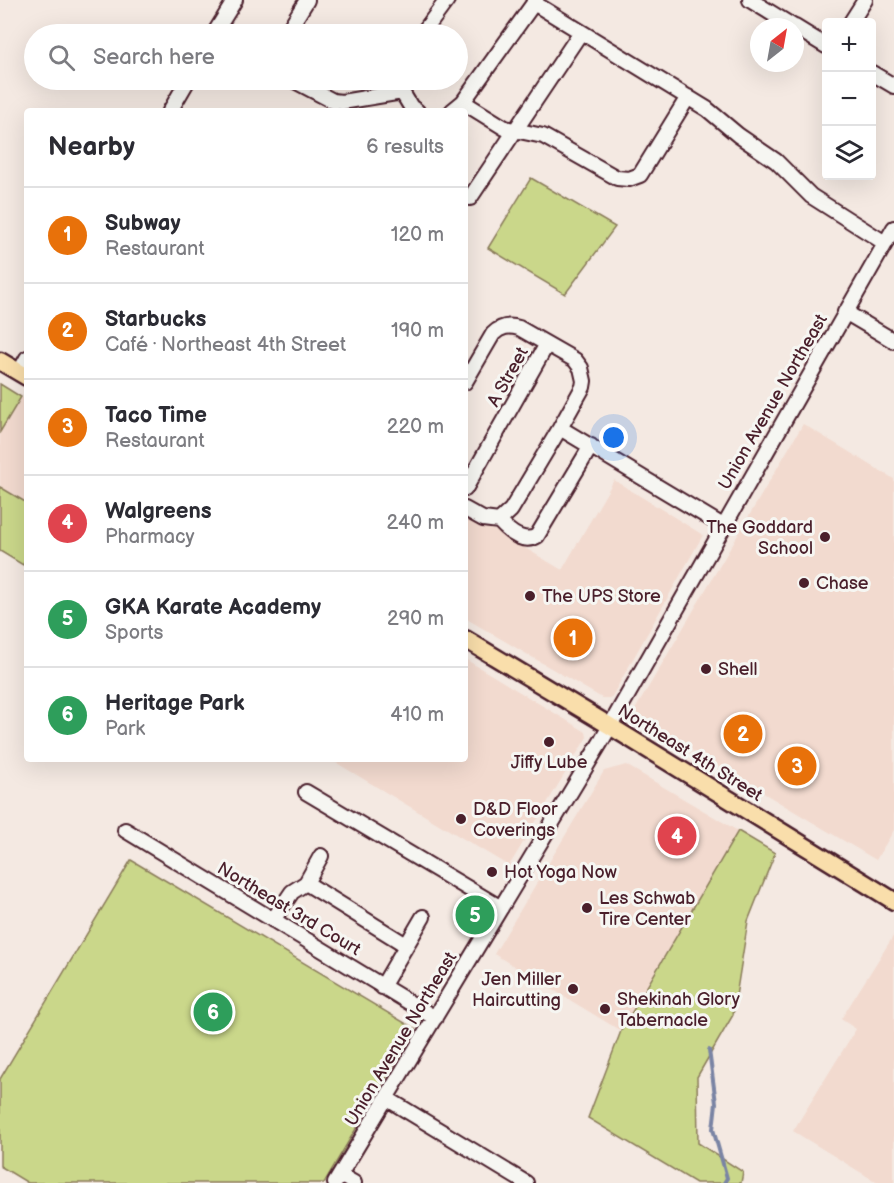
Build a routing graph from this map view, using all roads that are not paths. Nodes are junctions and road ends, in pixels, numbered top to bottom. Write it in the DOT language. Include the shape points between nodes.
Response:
graph roads {
  1 [pos="235,0"];
  2 [pos="307,0"];
  3 [pos="447,0"];
  4 [pos="750,0"];
  5 [pos="865,0"];
  6 [pos="535,2"];
  7 [pos="780,18"];
  8 [pos="854,18"];
  9 [pos="220,24"];
  10 [pos="292,24"];
  11 [pos="429,24"];
  12 [pos="581,32"];
  13 [pos="804,33"];
  14 [pos="822,44"];
  15 [pos="876,75"];
  16 [pos="894,86"];
  17 [pos="182,90"];
  18 [pos="313,90"];
  19 [pos="386,90"];
  20 [pos="403,90"];
  21 [pos="688,97"];
  22 [pos="463,102"];
  23 [pos="172,108"];
  24 [pos="412,108"];
  25 [pos="456,108"];
  26 [pos="516,130"];
  27 [pos="470,198"];
  28 [pos="894,228"];
  29 [pos="885,243"];
  30 [pos="845,312"];
  31 [pos="894,341"];
  32 [pos="547,344"];
  33 [pos="0,361"];
  34 [pos="24,369"];
  35 [pos="468,377"];
  36 [pos="560,428"];
  37 [pos="591,446"];
  38 [pos="468,484"];
  39 [pos="468,511"];
  40 [pos="499,520"];
  41 [pos="723,526"];
  42 [pos="468,641"];
  43 [pos="610,726"];
  44 [pos="306,792"];
  45 [pos="125,830"];
  46 [pos="321,856"];
  47 [pos="306,883"];
  48 [pos="894,901"];
  49 [pos="501,908"];
  50 [pos="423,917"];
  51 [pos="273,920"];
  52 [pos="406,945"];
  53 [pos="382,987"];
  54 [pos="435,1018"];
  55 [pos="386,1098"];
  56 [pos="338,1179"];
  57 [pos="354,1183"];
  58 [pos="526,1183"];
  1 -- 9 [label="street"];
  2 -- 10 [label="street"];
  3 -- 11 [label="street"];
  4 -- 7 [label="street"];
  5 -- 8 [label="street"];
  6 -- 12 [label="street"];
  6 -- 22 [label="street"];
  12 -- 21 [label="street"];
  12 -- 26 [label="street"];
  13 -- 14 [label="street"];
  15 -- 16 [label="street"];
  17 -- 23 [label="street"];
  18 -- 19 [label="street" via="342,102"];
  20 -- 24 [label="street"];
  21 -- 26 [label="street" via="640,175 629,179 617,178 543,136"];
  21 -- 29 [label="street" via="776,161 811,196"];
  22 -- 25 [label="street"];
  22 -- 26 [label="street" via="494,122"];
  26 -- 27 [label="street"];
  28 -- 29 [label="street, Union Avenue Northeast"];
  29 -- 30 [label="street, Union Avenue Northeast"];
  30 -- 31 [label="street"];
  30 -- 41 [label="street, Union Avenue Northeast"];
  32 -- 35 [label="street" via="519,328 504,327 493,334"];
  32 -- 36 [label="street" via="575,360 583,374 583,387"];
  32 -- 38 [label="street, A Street"];
  33 -- 34 [label="main road"];
  36 -- 37 [label="street"];
  36 -- 40 [label="street" via="511,510"];
  37 -- 40 [label="street" via="537,536 524,539 507,530"];
  37 -- 41 [label="street"];
  39 -- 40 [label="street" via="483,519"];
  41 -- 43 [label="street, Union Avenue Northeast"];
  42 -- 43 [label="main road, Northeast 4th Street"];
  43 -- 48 [label="main road, Northeast 4th Street"];
  43 -- 49 [label="street, Union Avenue Northeast"];
  44 -- 49 [label="street"];
  45 -- 51 [label="street, Northeast 3rd Court"];
  46 -- 47 [label="street"];
  47 -- 51 [label="street" via="292,892"];
  47 -- 52 [label="street"];
  49 -- 54 [label="street, Union Avenue Northeast"];
  50 -- 52 [label="street"];
  51 -- 53 [label="street, Northeast 3rd Court"];
  52 -- 53 [label="street"];
  53 -- 54 [label="street, Northeast 3rd Court"];
  54 -- 55 [label="street, Union Avenue Northeast"];
  55 -- 56 [label="street, Union Avenue Northeast"];
  55 -- 58 [label="street"];
  56 -- 57 [label="street"];
}
